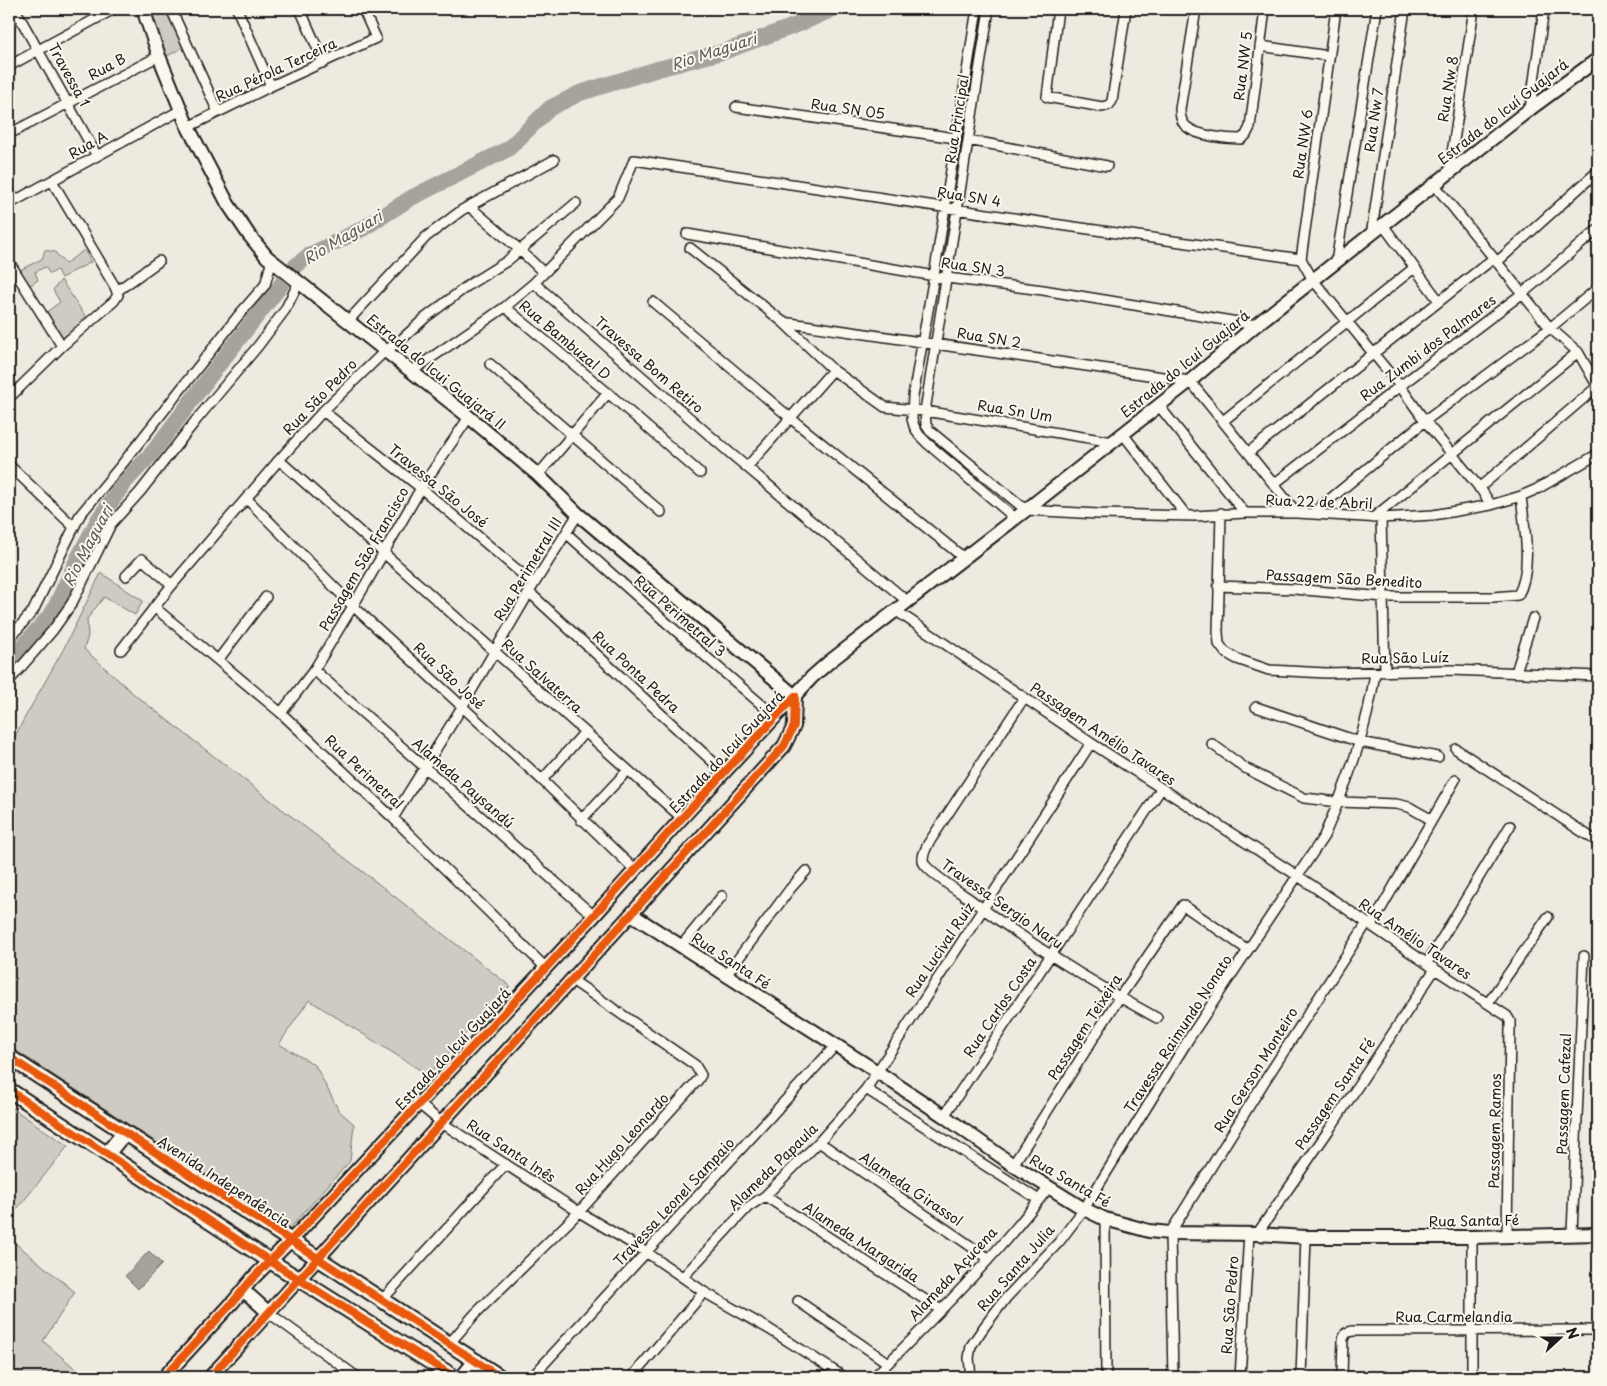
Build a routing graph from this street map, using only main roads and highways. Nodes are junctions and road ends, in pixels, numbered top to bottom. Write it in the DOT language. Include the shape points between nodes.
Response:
graph roads {
  1 [pos="143,9"];
  2 [pos="1598,59"];
  3 [pos="795,696"];
  4 [pos="776,717"];
  5 [pos="790,736"];
  6 [pos="632,914"];
  7 [pos="9,1057"];
  8 [pos="9,1090"];
  9 [pos="133,1138"];
  10 [pos="107,1154"];
  11 [pos="1598,1234"];
  12 [pos="289,1240"];
  13 [pos="318,1259"];
  14 [pos="270,1261"];
  15 [pos="299,1279"];
  16 [pos="242,1291"];
  17 [pos="269,1313"];
  18 [pos="476,1362"];
  19 [pos="164,1377"];
  20 [pos="210,1377"];
  21 [pos="454,1377"];
  22 [pos="463,1377"];
  23 [pos="500,1377"];
  1 -- 3 [label="main road, Estrada do Icui Guajará II" via="188,127 228,204 249,235 277,264 469,417 538,475 578,514"];
  2 -- 3 [label="main road, Estrada do Icuí Guajará" via="1434,184 1159,406 829,662"];
  3 -- 4 [label="main road, Estrada do Icuí Guajará"];
  3 -- 5 [label="main road, Estrada do Icuí Guajará" via="794,726"];
  4 -- 5 [label="main road" via="783,722"];
  4 -- 12 [label="main road, Estrada do Icuí Guajará" via="546,968"];
  5 -- 6 [label="main road, Estrada do Icuí Guajará"];
  6 -- 11 [label="main road, Rua Santa Fé" via="876,1071 1013,1165 1105,1219 1170,1233 1306,1237"];
  6 -- 13 [label="main road, Estrada do Icuí Guajará"];
  7 -- 9 [label="main road, Avenida Independência"];
  8 -- 10 [label="main road"];
  9 -- 10 [label="main road" via="126,1135 120,1138"];
  9 -- 12 [label="main road, Avenida Independência"];
  10 -- 14 [label="main road"];
  12 -- 13 [label="main road, Avenida Independência"];
  12 -- 14 [label="main road, Estrada do Icuí Guajará"];
  13 -- 15 [label="main road, Estrada do Icuí Guajará"];
  13 -- 18 [label="main road, Avenida Independência"];
  14 -- 15 [label="main road"];
  14 -- 16 [label="main road, Estrada do Icuí Guajará"];
  15 -- 17 [label="main road, Estrada do Icuí Guajará"];
  15 -- 21 [label="main road"];
  16 -- 17 [label="main road"];
  16 -- 19 [label="main road, Estrada do Icuí Guajará"];
  17 -- 20 [label="main road, Estrada do Icuí Guajará"];
  18 -- 22 [label="main road"];
  18 -- 23 [label="main road, Avenida Independência"];
}
